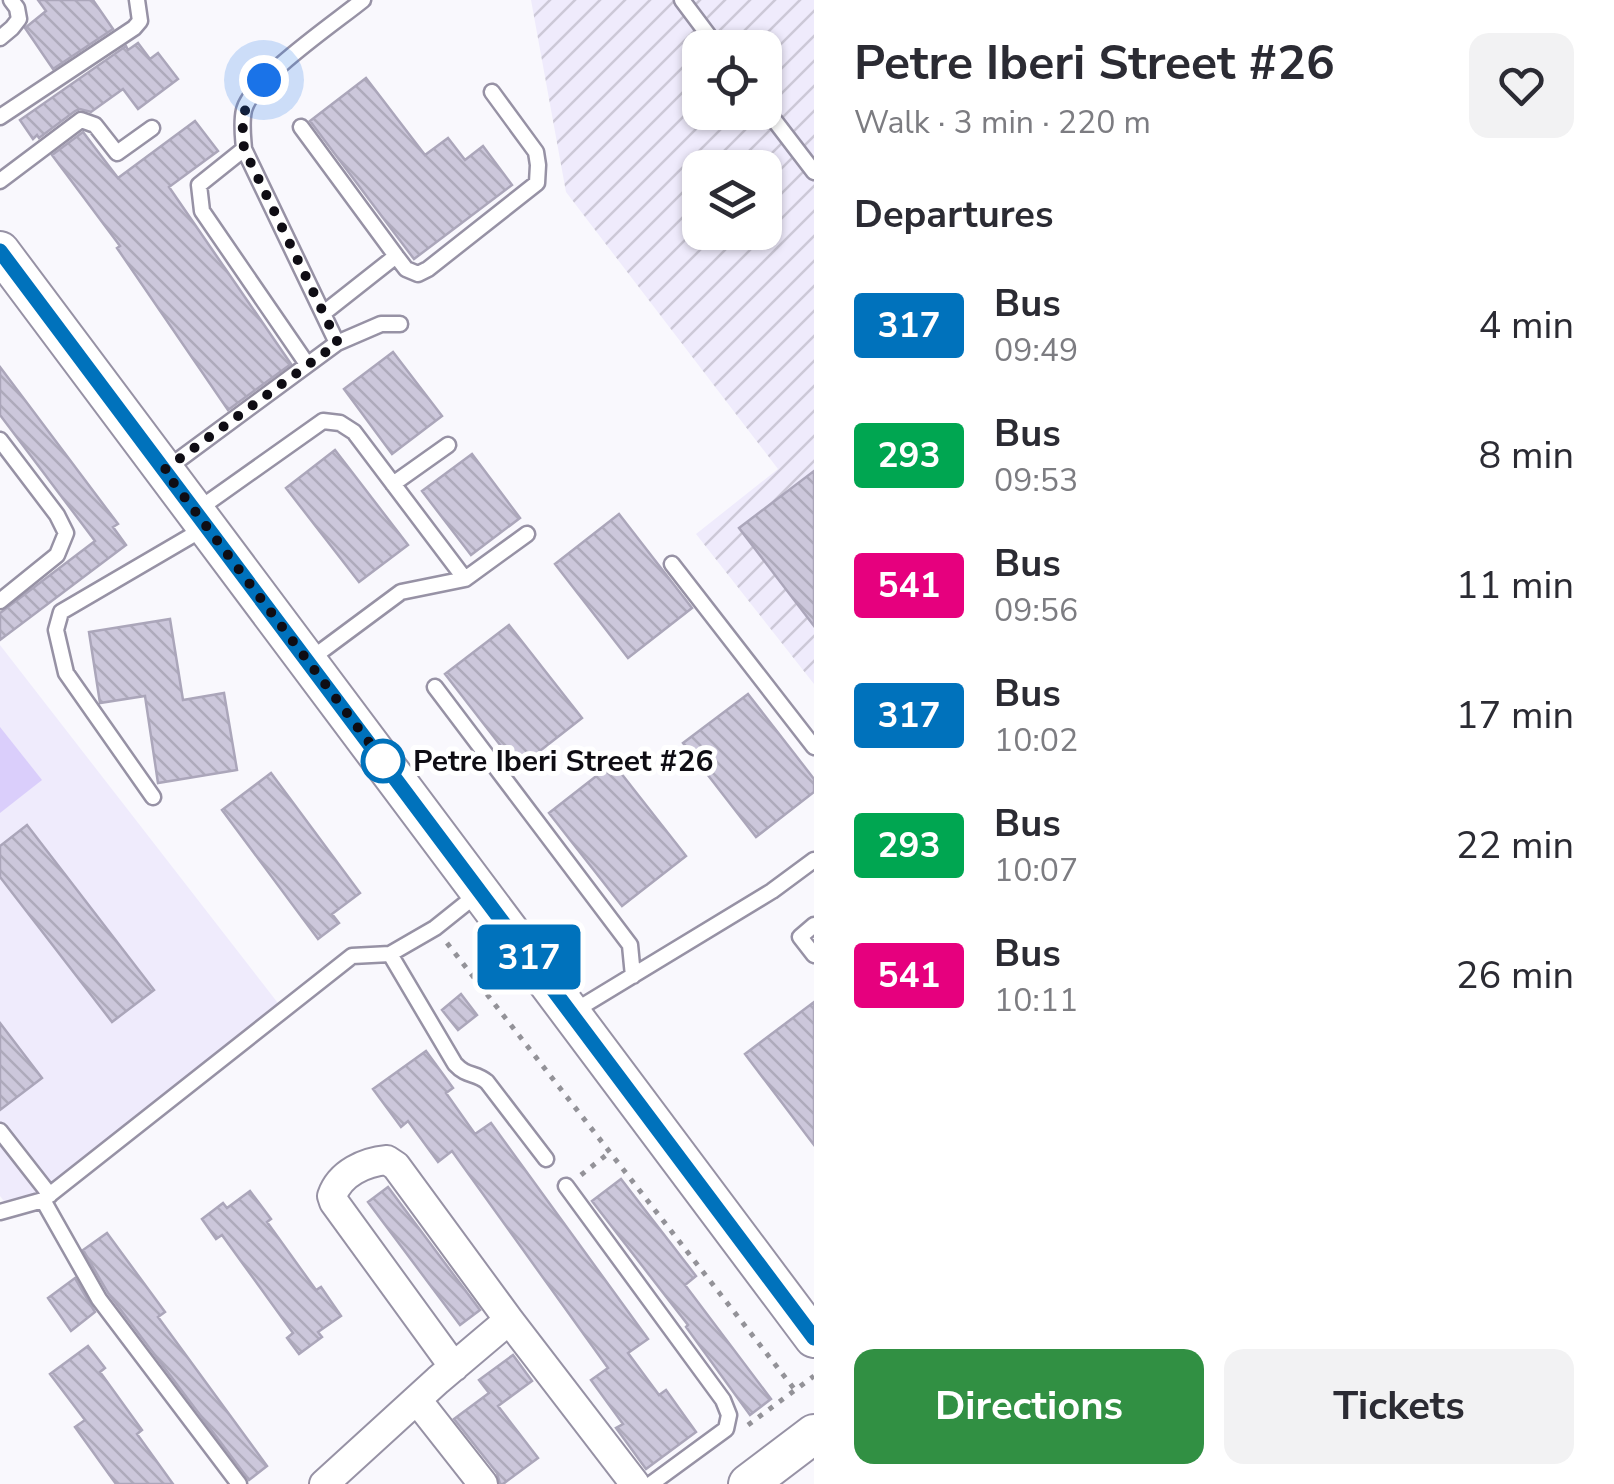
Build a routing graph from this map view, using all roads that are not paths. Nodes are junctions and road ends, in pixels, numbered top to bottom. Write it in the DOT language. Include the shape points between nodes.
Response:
graph roads {
  1 [pos="12,0"];
  2 [pos="137,0"];
  3 [pos="364,0"];
  4 [pos="682,0"];
  5 [pos="704,30"];
  6 [pos="0,38"];
  7 [pos="492,92"];
  8 [pos="0,117"];
  9 [pos="782,126"];
  10 [pos="301,127"];
  11 [pos="152,128"];
  12 [pos="244,149"];
  13 [pos="808,154"];
  14 [pos="814,172"];
  15 [pos="0,181"];
  16 [pos="0,251"];
  17 [pos="396,256"];
  18 [pos="324,312"];
  19 [pos="400,324"];
  20 [pos="338,343"];
  21 [pos="306,364"];
  22 [pos="0,440"];
  23 [pos="448,444"];
  24 [pos="164,470"];
  25 [pos="393,484"];
  26 [pos="201,519"];
  27 [pos="526,534"];
  28 [pos="672,564"];
  29 [pos="466,578"];
  30 [pos="0,601"];
  31 [pos="308,662"];
  32 [pos="435,687"];
  33 [pos="814,747"];
  34 [pos="152,798"];
  35 [pos="814,860"];
  36 [pos="481,892"];
  37 [pos="814,926"];
  38 [pos="390,954"];
  39 [pos="814,955"];
  40 [pos="633,976"];
  41 [pos="571,1013"];
  42 [pos="0,1131"];
  43 [pos="546,1158"];
  44 [pos="566,1186"];
  45 [pos="46,1197"];
  46 [pos="0,1212"];
  47 [pos="509,1320"];
  48 [pos="814,1338"];
  49 [pos="454,1367"];
  50 [pos="417,1400"];
  51 [pos="814,1434"];
  52 [pos="238,1484"];
  53 [pos="324,1484"];
  54 [pos="482,1484"];
  55 [pos="635,1484"];
  56 [pos="651,1484"];
  57 [pos="748,1484"];
  1 -- 6 [label="lane" via="18,19"];
  2 -- 8 [label="lane" via="140,21 134,28"];
  3 -- 12 [label="lane" via="264,80 244,106"];
  4 -- 5 [label="lane"];
  7 -- 17 [label="lane" via="536,152 536,183 428,269 418,274"];
  9 -- 13 [label="lane"];
  10 -- 17 [label="lane"];
  11 -- 15 [label="lane" via="117,153 95,125 81,120"];
  12 -- 18 [label="lane"];
  12 -- 21 [label="lane" via="200,185 202,211"];
  13 -- 14 [label="lane"];
  16 -- 24 [label="street"];
  17 -- 18 [label="lane"];
  18 -- 20 [label="lane"];
  19 -- 20 [label="lane" via="381,324"];
  20 -- 21 [label="lane"];
  21 -- 24 [label="lane"];
  22 -- 30 [label="lane" via="66,534 57,555"];
  23 -- 25 [label="lane"];
  24 -- 26 [label="street"];
  25 -- 26 [label="lane" via="354,432 323,421"];
  25 -- 29 [label="lane"];
  26 -- 31 [label="street"];
  26 -- 34 [label="lane" via="61,612 56,630 66,673"];
  27 -- 29 [label="lane"];
  28 -- 33 [label="lane"];
  29 -- 31 [label="lane" via="401,592"];
  31 -- 36 [label="street"];
  32 -- 40 [label="lane" via="630,946"];
  35 -- 40 [label="lane"];
  36 -- 38 [label="lane"];
  36 -- 41 [label="street"];
  37 -- 39 [label="lane" via="800,936"];
  38 -- 43 [label="lane" via="456,1064 487,1082"];
  38 -- 45 [label="lane" via="352,956"];
  40 -- 41 [label="lane"];
  41 -- 48 [label="street"];
  42 -- 45 [label="lane"];
  44 -- 56 [label="lane" via="729,1415 726,1429"];
  45 -- 46 [label="lane"];
  45 -- 52 [label="lane" via="98,1300"];
  47 -- 49 [label="street"];
  47 -- 49 [label="street" via="396,1166 374,1161 338,1183 332,1196 338,1209"];
  47 -- 55 [label="street"];
  49 -- 50 [label="street"];
  50 -- 53 [label="street"];
  50 -- 54 [label="street"];
  51 -- 57 [label="street"];
}
